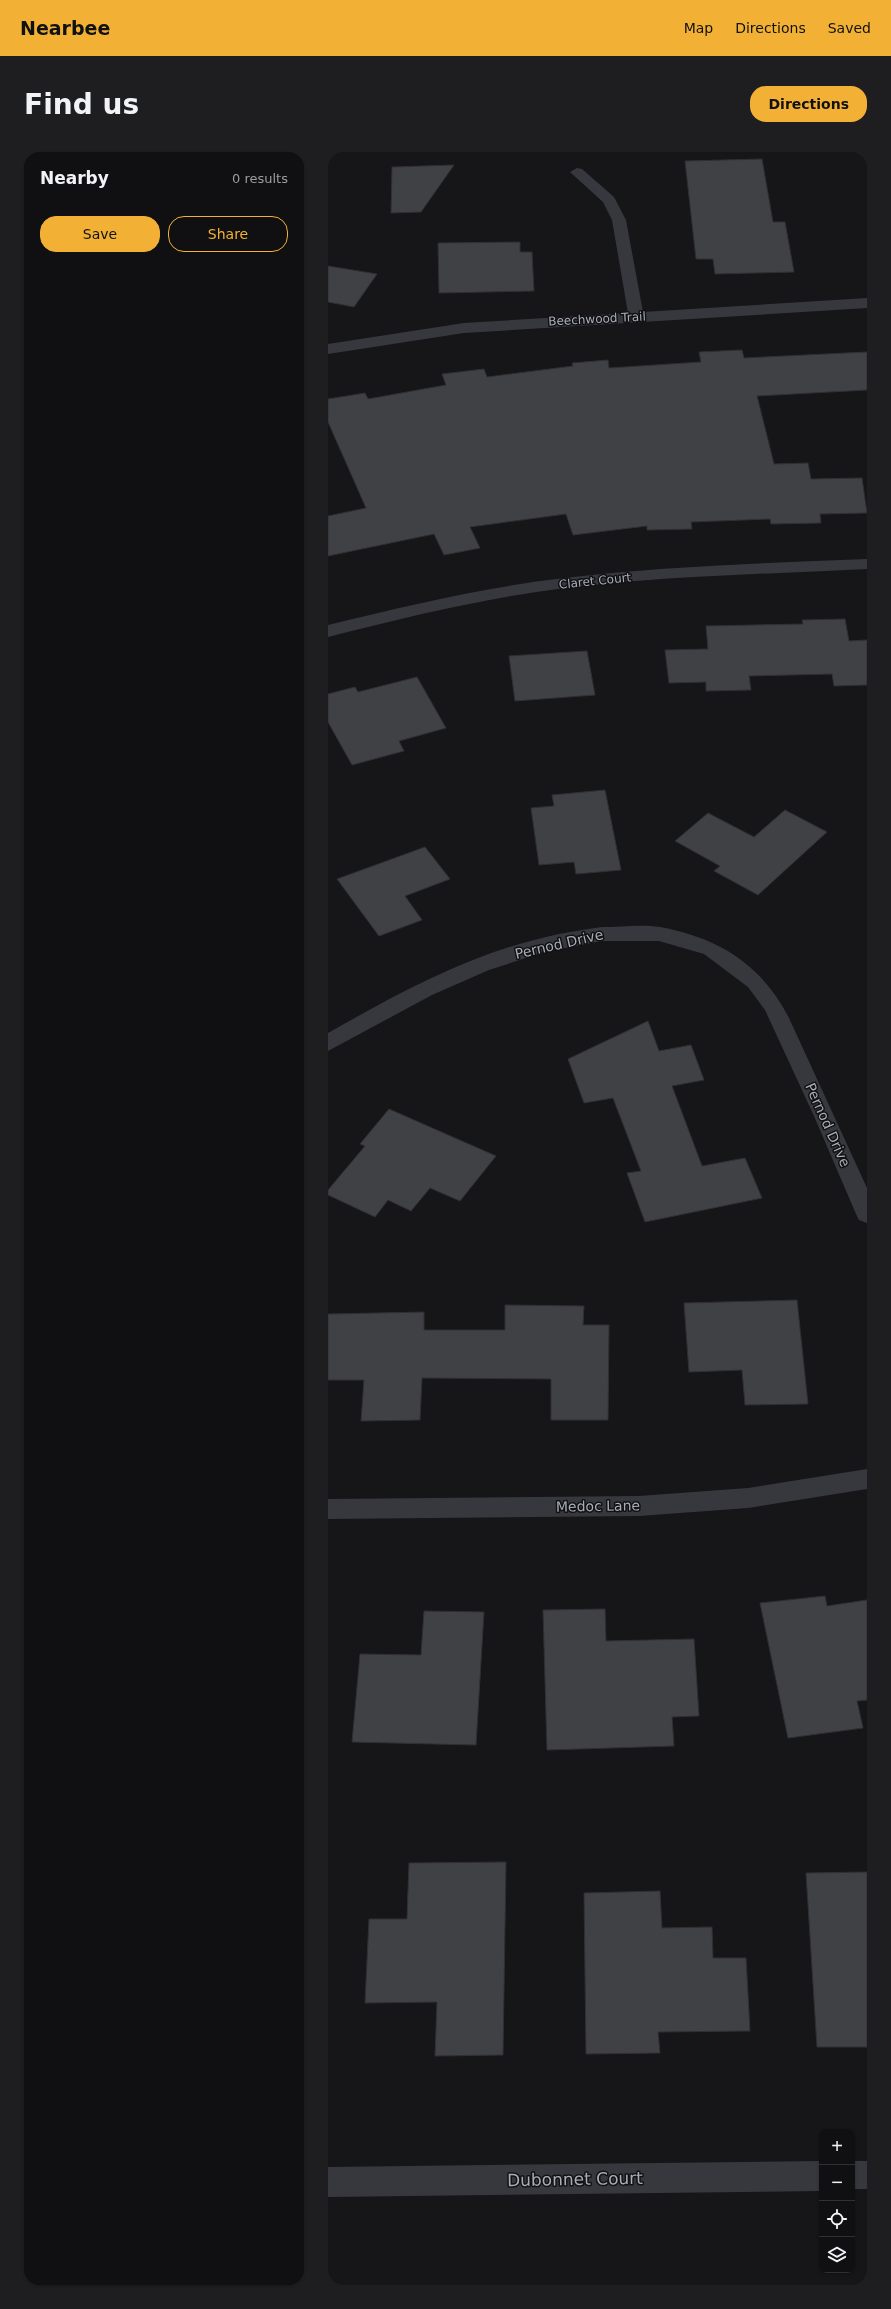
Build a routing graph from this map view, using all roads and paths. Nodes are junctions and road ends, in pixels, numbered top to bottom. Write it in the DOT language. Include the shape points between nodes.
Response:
graph roads {
  1 [pos="577,172"];
  2 [pos="867,303"];
  3 [pos="636,317"];
  4 [pos="328,349"];
  5 [pos="867,564"];
  6 [pos="328,631"];
  7 [pos="328,1043"];
  8 [pos="867,1214"];
  9 [pos="867,1479"];
  10 [pos="328,1509"];
  11 [pos="855,2175"];
  12 [pos="867,2175"];
  13 [pos="819,2176"];
  14 [pos="328,2182"];
  1 -- 3 [label="street" via="609,200 619,220"];
  2 -- 3 [label="street, Beechwood Trail"];
  3 -- 4 [label="street, Beechwood Trail" via="464,328"];
  5 -- 6 [label="street, Claret Court" via="565,583 430,605"];
  7 -- 8 [label="street, Pernod Drive" via="461,973 538,946 596,933 644,931 688,940 726,958 755,982 775,1010 826,1117"];
  9 -- 10 [label="street, Medoc Lane" via="748,1498 639,1506"];
  11 -- 12 [label="street"];
  13 -- 14 [label="street, Dubonnet Court"];
}
